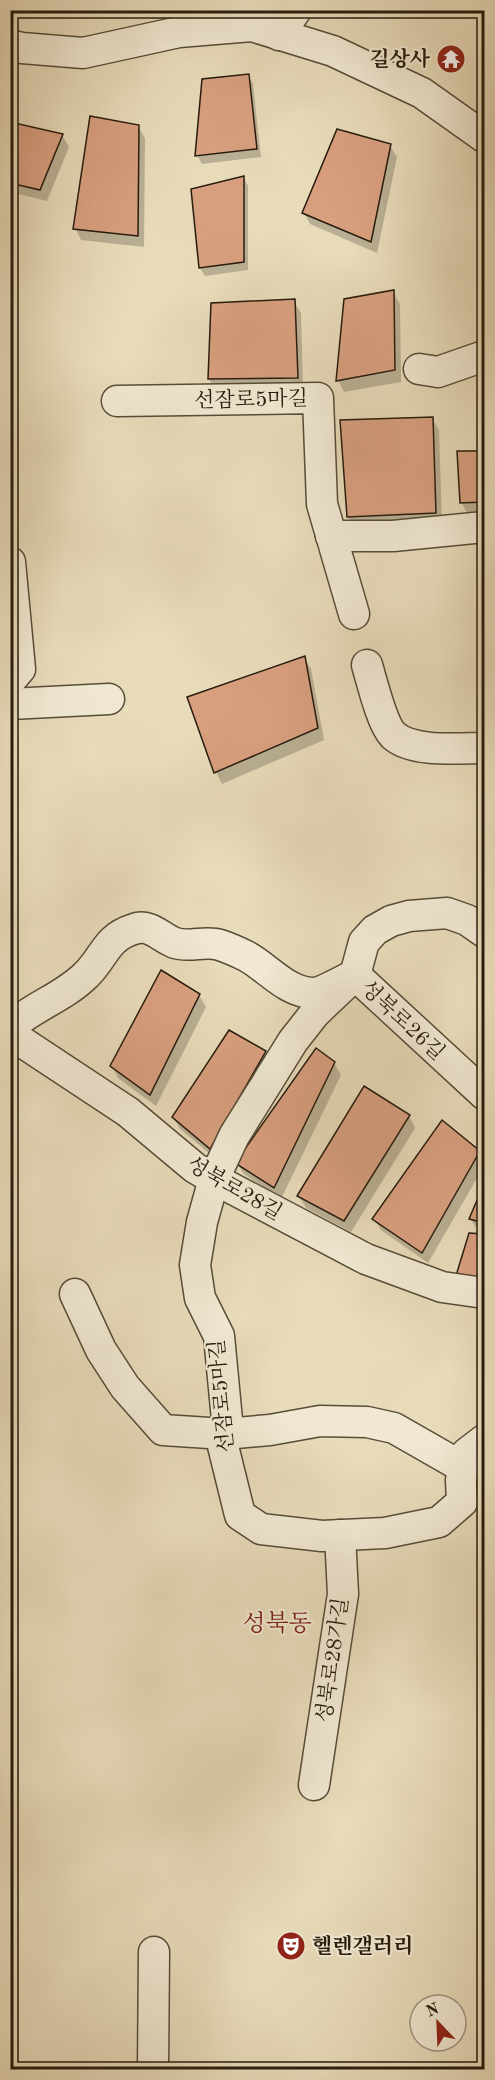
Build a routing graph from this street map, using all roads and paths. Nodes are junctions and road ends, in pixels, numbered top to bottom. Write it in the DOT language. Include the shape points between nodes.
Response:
graph roads {
  1 [pos="296,10"];
  2 [pos="279,35"];
  3 [pos="10,45"];
  4 [pos="484,137"];
  5 [pos="484,356"];
  6 [pos="419,369"];
  7 [pos="117,401"];
  8 [pos="484,527"];
  9 [pos="332,536"];
  10 [pos="10,562"];
  11 [pos="354,614"];
  12 [pos="367,665"];
  13 [pos="10,681"];
  14 [pos="109,699"];
  15 [pos="10,704"];
  16 [pos="484,748"];
  17 [pos="484,932"];
  18 [pos="355,975"];
  19 [pos="10,1027"];
  20 [pos="10,1034"];
  21 [pos="484,1094"];
  22 [pos="214,1179"];
  23 [pos="484,1293"];
  24 [pos="75,1294"];
  25 [pos="225,1434"];
  26 [pos="484,1440"];
  27 [pos="464,1468"];
  28 [pos="340,1535"];
  29 [pos="314,1785"];
  30 [pos="154,1952"];
  31 [pos="153,2070"];
  1 -- 2 [label="street"];
  2 -- 3 [label="street" via="252,26 179,32 83,52"];
  2 -- 4 [label="street" via="333,51 422,93"];
  5 -- 6 [label="street" via="438,372"];
  7 -- 9 [label="street, 선잠로5마길" via="318,398 322,504"];
  8 -- 9 [label="street" via="393,536"];
  9 -- 11 [label="street, 선잠로5마길"];
  10 -- 13 [label="street" via="20,669"];
  12 -- 16 [label="street" via="393,735 412,746"];
  14 -- 15 [label="street"];
  17 -- 18 [label="street" via="447,913 391,921 364,942"];
  18 -- 19 [label="street, 성북로26길" via="315,994 293,989 246,956 218,945 183,945 152,929 137,927 117,936 87,975"];
  18 -- 21 [label="street, 성북로26길"];
  18 -- 22 [label="street, 선잠로5마길" via="315,1013 293,1041 234,1136"];
  20 -- 22 [label="street, 성북로28길" via="128,1112"];
  22 -- 23 [label="street, 성북로28길" via="366,1259 442,1287"];
  22 -- 25 [label="street, 선잠로5마길" via="195,1265 200,1298 219,1336"];
  24 -- 25 [label="street" via="125,1387 163,1430"];
  25 -- 27 [label="street" via="320,1421 367,1422 394,1428"];
  25 -- 28 [label="street, 선잠로5마길" via="223,1446 240,1515 261,1529"];
  26 -- 27 [label="street, 선잠로5마길" via="467,1453"];
  27 -- 28 [label="street, 선잠로5마길" via="462,1502 439,1522 385,1533"];
  28 -- 29 [label="street, 성북로28가길" via="343,1594"];
  30 -- 31 [label="street"];
}
